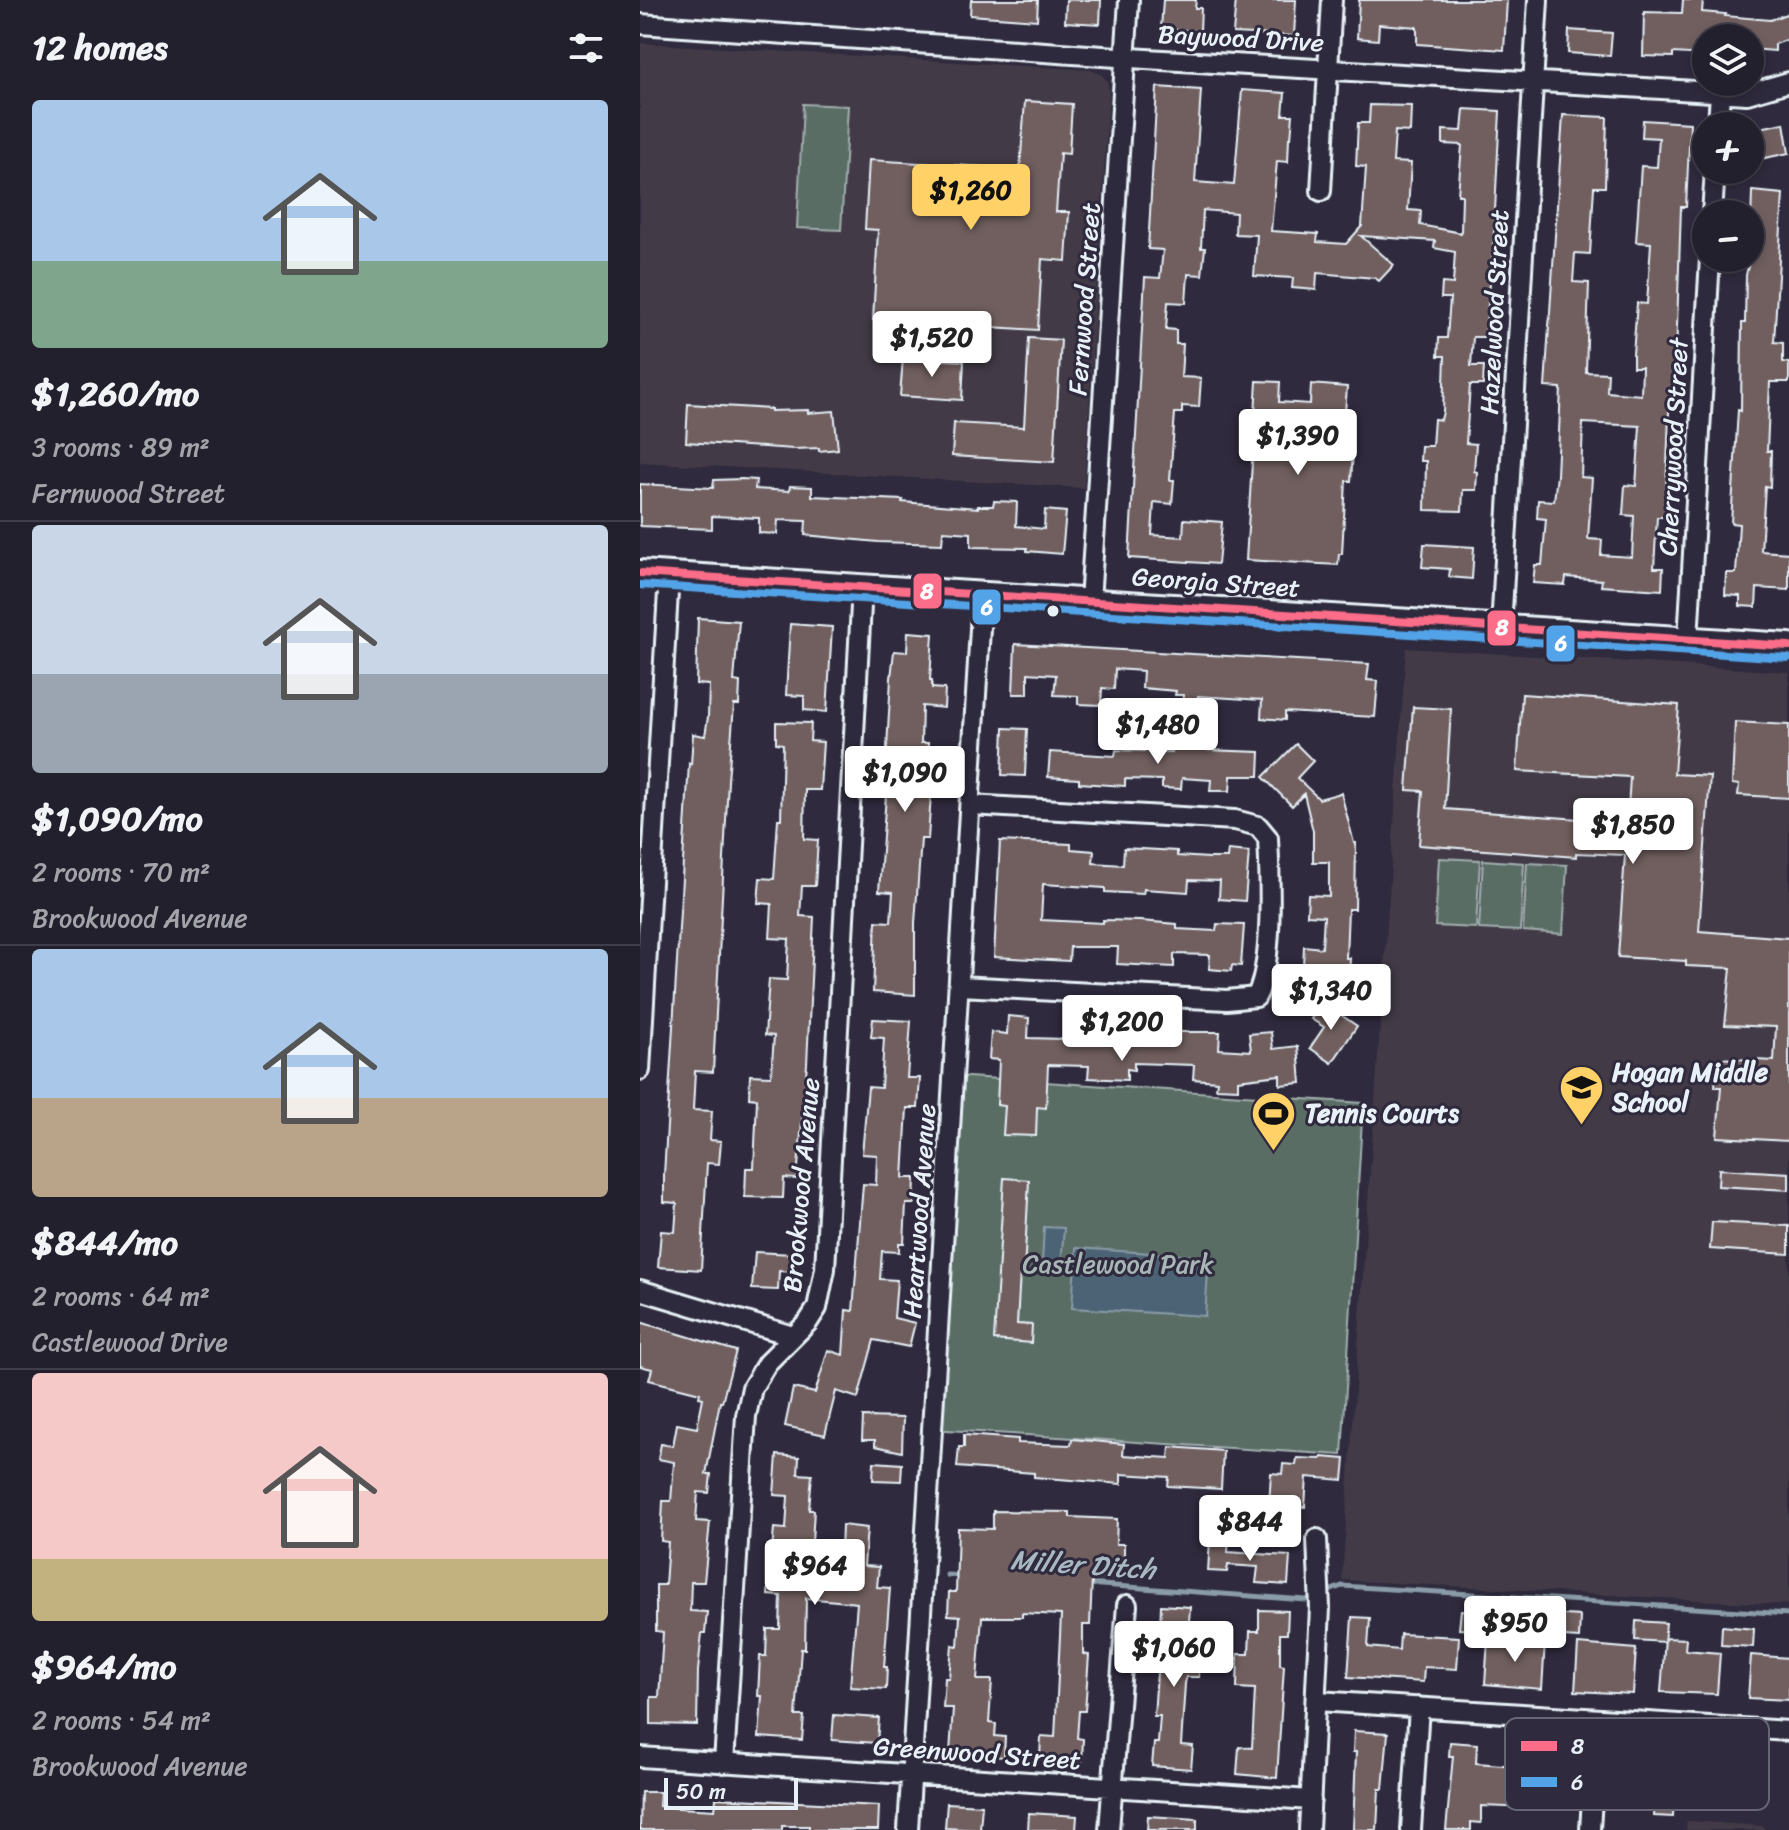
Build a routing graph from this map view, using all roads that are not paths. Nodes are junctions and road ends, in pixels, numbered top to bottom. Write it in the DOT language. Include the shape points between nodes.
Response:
graph roads {
  1 [pos="1129,0"];
  2 [pos="1332,0"];
  3 [pos="1538,0"];
  4 [pos="640,24"];
  5 [pos="1125,57"];
  6 [pos="1328,70"];
  7 [pos="1534,82"];
  8 [pos="1789,82"];
  9 [pos="1764,89"];
  10 [pos="1692,90"];
  11 [pos="1321,191"];
  12 [pos="1709,272"];
  13 [pos="640,573"];
  14 [pos="669,575"];
  15 [pos="862,587"];
  16 [pos="982,595"];
  17 [pos="1090,602"];
  18 [pos="1501,628"];
  19 [pos="1688,640"];
  20 [pos="1789,646"];
  21 [pos="970,805"];
  22 [pos="960,986"];
  23 [pos="640,1070"];
  24 [pos="640,1290"];
  25 [pos="793,1336"];
  26 [pos="1317,1539"];
  27 [pos="1127,1605"];
  28 [pos="1317,1701"];
  29 [pos="1419,1707"];
  30 [pos="1582,1718"];
  31 [pos="1769,1730"];
  32 [pos="1789,1731"];
  33 [pos="640,1757"];
  34 [pos="724,1763"];
  35 [pos="912,1775"];
  36 [pos="1112,1788"];
  37 [pos="1311,1800"];
  38 [pos="1591,1810"];
  39 [pos="908,1830"];
  40 [pos="1109,1830"];
  41 [pos="1309,1830"];
  42 [pos="1411,1830"];
  43 [pos="1590,1830"];
  1 -- 5 [label="street, Fernwood Street"];
  2 -- 6 [label="street"];
  3 -- 7 [label="street, Hazelwood Street"];
  4 -- 5 [label="street, Baywood Drive"];
  5 -- 6 [label="street, Baywood Drive"];
  5 -- 17 [label="street, Fernwood Street"];
  6 -- 7 [label="street, Baywood Drive"];
  6 -- 11 [label="street"];
  7 -- 10 [label="street, Baywood Drive"];
  7 -- 18 [label="street, Hazelwood Street"];
  8 -- 9 [label="street, Baywood Drive"];
  12 -- 19 [label="street, Cherrywood Street"];
  13 -- 14 [label="main road, Georgia Street"];
  14 -- 15 [label="main road, Georgia Street"];
  14 -- 23 [label="street"];
  15 -- 16 [label="main road, Georgia Street"];
  15 -- 25 [label="street, Brookwood Avenue" via="825,1269 817,1308"];
  16 -- 17 [label="main road, Georgia Street"];
  16 -- 21 [label="street, Heartwood Avenue"];
  17 -- 18 [label="main road, Georgia Street"];
  18 -- 19 [label="main road, Georgia Street"];
  19 -- 20 [label="main road, Georgia Street"];
  21 -- 22 [label="street, Heartwood Avenue"];
  21 -- 22 [label="street" via="1235,820 1258,826 1268,838 1267,951 1264,983 1256,997 1195,999"];
  22 -- 35 [label="street, Heartwood Avenue"];
  24 -- 25 [label="street"];
  25 -- 34 [label="street, Brookwood Avenue" via="752,1388 746,1416"];
  26 -- 28 [label="street"];
  27 -- 36 [label="street"];
  28 -- 29 [label="street"];
  28 -- 37 [label="street"];
  29 -- 30 [label="street"];
  29 -- 42 [label="street"];
  31 -- 32 [label="street"];
  33 -- 34 [label="street, Greenwood Street"];
  34 -- 35 [label="street, Greenwood Street"];
  35 -- 36 [label="street, Greenwood Street"];
  35 -- 39 [label="street, Heartwood Avenue"];
  36 -- 37 [label="street, Greenwood Street"];
  36 -- 40 [label="street"];
  37 -- 41 [label="street"];
  38 -- 43 [label="street"];
}
